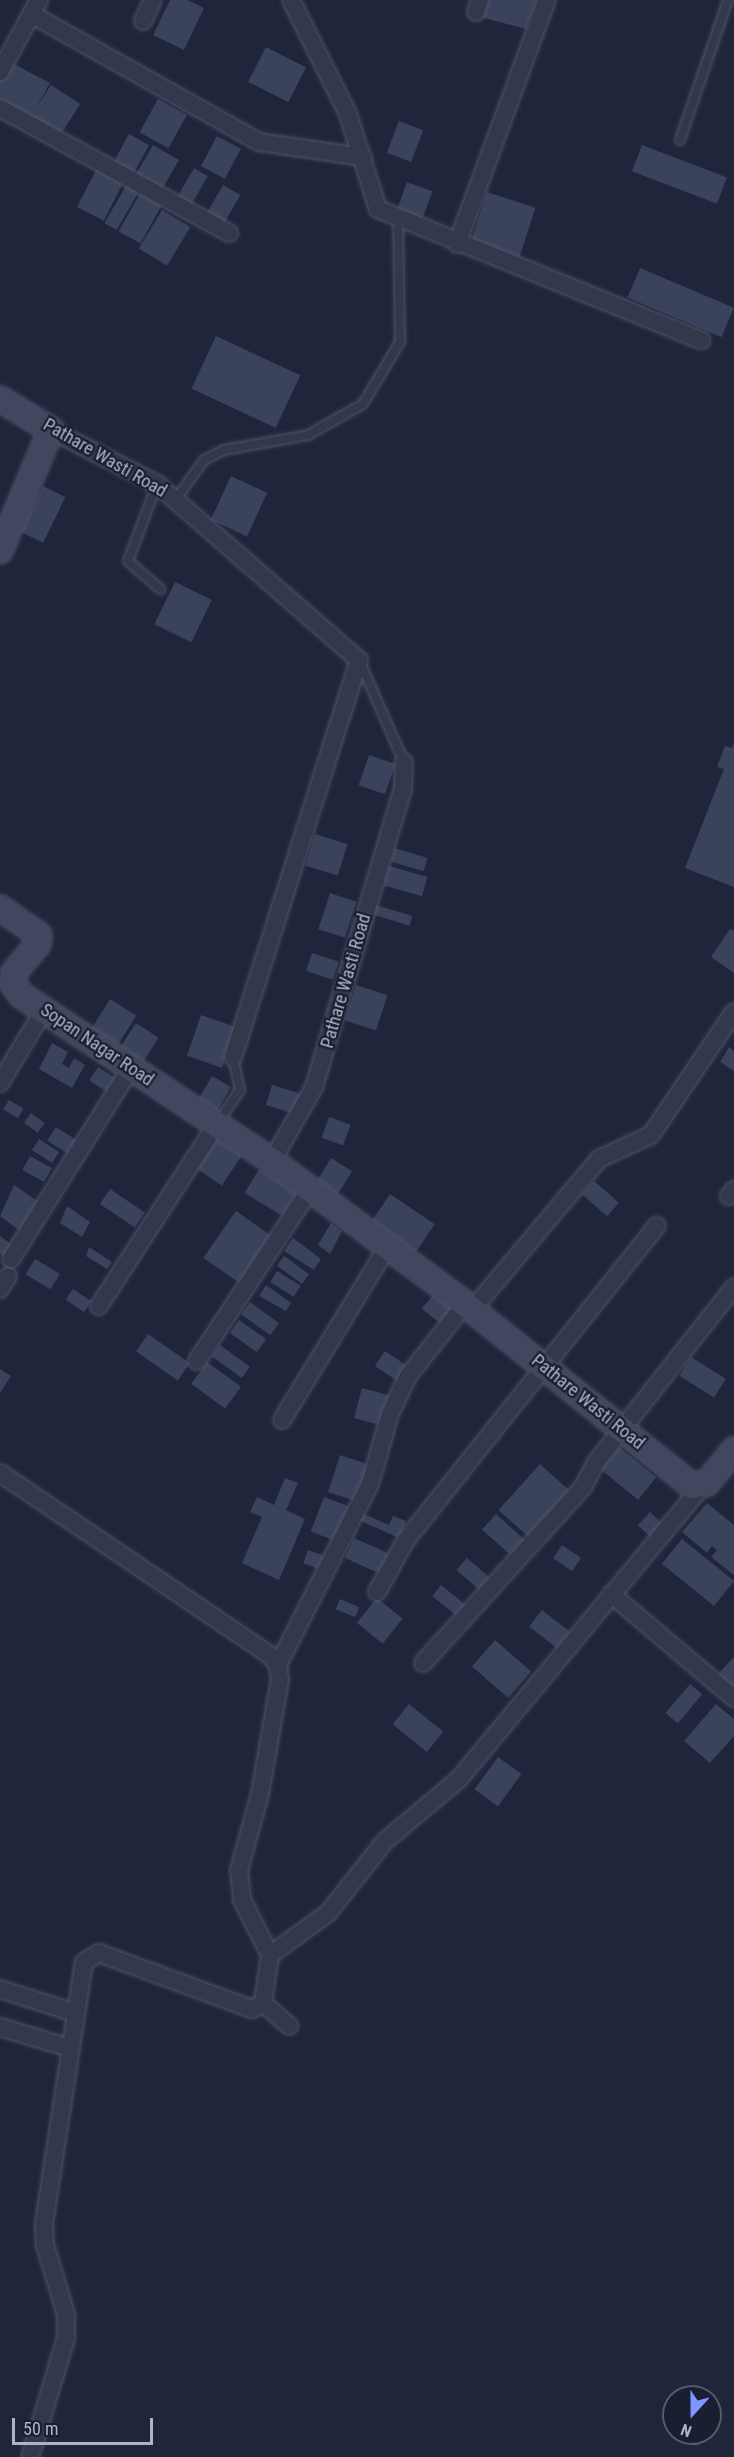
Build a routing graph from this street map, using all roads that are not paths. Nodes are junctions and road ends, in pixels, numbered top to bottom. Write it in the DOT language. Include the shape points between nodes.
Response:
graph roads {
  1 [pos="153,0"];
  2 [pos="291,0"];
  3 [pos="547,0"];
  4 [pos="728,0"];
  5 [pos="35,7"];
  6 [pos="143,21"];
  7 [pos="0,72"];
  8 [pos="0,108"];
  9 [pos="680,140"];
  10 [pos="363,157"];
  11 [pos="398,220"];
  12 [pos="229,233"];
  13 [pos="457,244"];
  14 [pos="701,340"];
  15 [pos="1,403"];
  16 [pos="51,430"];
  17 [pos="157,484"];
  18 [pos="176,499"];
  19 [pos="0,551"];
  20 [pos="160,589"];
  21 [pos="359,660"];
  22 [pos="404,762"];
  23 [pos="0,908"];
  24 [pos="44,1010"];
  25 [pos="734,1012"];
  26 [pos="232,1058"];
  27 [pos="131,1068"];
  28 [pos="0,1083"];
  29 [pos="216,1125"];
  30 [pos="272,1161"];
  31 [pos="309,1191"];
  32 [pos="657,1226"];
  33 [pos="387,1248"];
  34 [pos="6,1274"];
  35 [pos="734,1287"];
  36 [pos="99,1306"];
  37 [pos="468,1307"];
  38 [pos="197,1361"];
  39 [pos="541,1365"];
  40 [pos="282,1420"];
  41 [pos="624,1430"];
  42 [pos="734,1450"];
  43 [pos="0,1473"];
  44 [pos="701,1488"];
  45 [pos="376,1592"];
  46 [pos="611,1594"];
  47 [pos="423,1663"];
  48 [pos="278,1665"];
  49 [pos="734,1698"];
  50 [pos="270,1955"];
  51 [pos="0,1989"];
  52 [pos="263,2003"];
  53 [pos="75,2013"];
  54 [pos="289,2026"];
  55 [pos="0,2027"];
  56 [pos="69,2048"];
  57 [pos="30,2457"];
  1 -- 6 [label="street"];
  2 -- 10 [label="street" via="327,65"];
  3 -- 13 [label="street"];
  4 -- 9 [label="lane"];
  5 -- 7 [label="street"];
  5 -- 10 [label="street" via="260,142"];
  8 -- 12 [label="street"];
  10 -- 11 [label="street" via="378,209"];
  11 -- 13 [label="street"];
  11 -- 18 [label="lane" via="400,342 363,404 308,435 224,450 204,460"];
  13 -- 14 [label="street"];
  15 -- 16 [label="street, Pathare Wasti Road"];
  16 -- 17 [label="street, Pathare Wasti Road"];
  16 -- 19 [label="street"];
  17 -- 18 [label="street, Pathare Wasti Road"];
  17 -- 20 [label="lane" via="128,561"];
  18 -- 21 [label="street, Pathare Wasti Road"];
  21 -- 22 [label="lane, Pathare Wasti Road"];
  21 -- 26 [label="street"];
  22 -- 30 [label="street, Pathare Wasti Road" via="403,788 314,1087"];
  23 -- 24 [label="street, Sopan Nagar Road" via="39,936 38,944 14,973 13,984"];
  24 -- 27 [label="street, Sopan Nagar Road"];
  24 -- 28 [label="street"];
  25 -- 37 [label="street" via="651,1135 599,1159"];
  26 -- 29 [label="lane" via="240,1090"];
  27 -- 29 [label="street, Sopan Nagar Road"];
  27 -- 34 [label="street"];
  29 -- 30 [label="street, Sopan Nagar Road"];
  29 -- 36 [label="street"];
  30 -- 31 [label="street, Pathare Wasti Road"];
  31 -- 33 [label="street, Pathare Wasti Road"];
  31 -- 38 [label="street"];
  32 -- 39 [label="street"];
  33 -- 37 [label="street, Pathare Wasti Road"];
  33 -- 40 [label="street"];
  35 -- 41 [label="street"];
  37 -- 39 [label="street, Pathare Wasti Road"];
  37 -- 48 [label="street" via="408,1376 390,1414 370,1484"];
  39 -- 41 [label="street, Pathare Wasti Road"];
  39 -- 45 [label="street" via="406,1540"];
  41 -- 44 [label="street, Pathare Wasti Road" via="692,1486"];
  41 -- 47 [label="street" via="597,1461 583,1487"];
  42 -- 44 [label="street"];
  43 -- 48 [label="street" via="159,1576"];
  44 -- 46 [label="street"];
  46 -- 49 [label="street"];
  46 -- 50 [label="street" via="459,1779 384,1841 328,1912"];
  48 -- 50 [label="street" via="280,1679 260,1794 239,1870 242,1900"];
  50 -- 52 [label="street"];
  51 -- 53 [label="street"];
  52 -- 53 [label="street" via="252,2009 99,1953 84,1962"];
  52 -- 54 [label="street"];
  53 -- 56 [label="street"];
  55 -- 56 [label="street"];
  56 -- 57 [label="street" via="44,2222 45,2245 66,2314 66,2338"];
}
